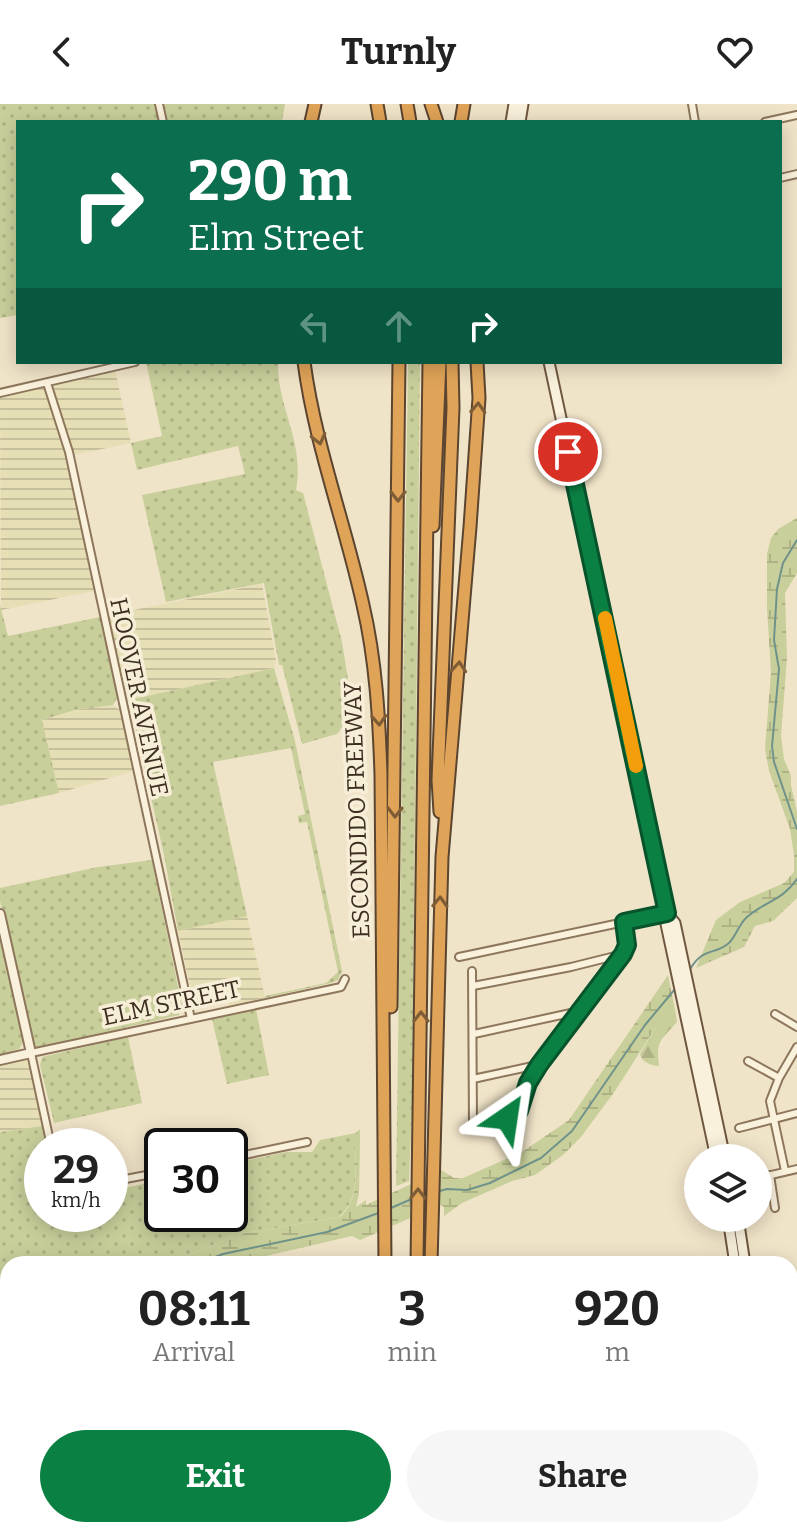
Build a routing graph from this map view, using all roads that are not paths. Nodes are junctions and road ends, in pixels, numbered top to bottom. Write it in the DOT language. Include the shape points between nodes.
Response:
graph roads {
  1 [pos="797,115"];
  2 [pos="774,120"];
  3 [pos="127,364"];
  4 [pos="304,364"];
  5 [pos="399,364"];
  6 [pos="429,364"];
  7 [pos="440,364"];
  8 [pos="452,364"];
  9 [pos="477,364"];
  10 [pos="549,364"];
  11 [pos="47,383"];
  12 [pos="0,393"];
  13 [pos="425,626"];
  14 [pos="442,857"];
  15 [pos="667,913"];
  16 [pos="0,914"];
  17 [pos="624,922"];
  18 [pos="623,954"];
  19 [pos="459,957"];
  20 [pos="472,971"];
  21 [pos="345,979"];
  22 [pos="473,986"];
  23 [pos="580,1011"];
  24 [pos="775,1014"];
  25 [pos="191,1019"];
  26 [pos="797,1027"];
  27 [pos="474,1034"];
  28 [pos="797,1047"];
  29 [pos="31,1053"];
  30 [pos="0,1060"];
  31 [pos="748,1061"];
  32 [pos="539,1065"];
  33 [pos="779,1078"];
  34 [pos="473,1079"];
  35 [pos="797,1113"];
  36 [pos="773,1120"];
  37 [pos="47,1128"];
  38 [pos="739,1128"];
  39 [pos="716,1138"];
  40 [pos="307,1142"];
  41 [pos="716,1144"];
  42 [pos="719,1144"];
  43 [pos="248,1154"];
  44 [pos="386,1164"];
  45 [pos="797,1169"];
  46 [pos="785,1171"];
  47 [pos="772,1174"];
  48 [pos="772,1188"];
  49 [pos="775,1208"];
  50 [pos="734,1232"];
  51 [pos="736,1232"];
  52 [pos="385,1256"];
  53 [pos="417,1256"];
  54 [pos="431,1256"];
  55 [pos="735,1256"];
  56 [pos="743,1256"];
  1 -- 2 [label="street"];
  3 -- 11 [label="street"];
  4 -- 44 [label="highway, ESCONDIDO FREEWAY, one-way" via="363,602 378,704"];
  5 -- 44 [label="highway, one-way" via="394,935"];
  6 -- 13 [label="highway"];
  7 -- 13 [label="highway"];
  8 -- 14 [label="highway" via="438,780"];
  14 -- 9 [label="highway, one-way" via="468,558"];
  10 -- 15 [label="main road"];
  11 -- 12 [label="street"];
  11 -- 25 [label="street, HOOVER AVENUE" via="69,452"];
  53 -- 13 [label="highway, one-way"];
  54 -- 14 [label="highway, one-way"];
  15 -- 17 [label="street"];
  15 -- 39 [label="main road" via="675,923 678,964"];
  16 -- 29 [label="street"];
  17 -- 18 [label="street"];
  17 -- 19 [label="street"];
  18 -- 22 [label="street"];
  18 -- 23 [label="street"];
  20 -- 22 [label="street"];
  21 -- 25 [label="street, ELM STREET" via="341,987"];
  22 -- 27 [label="street"];
  23 -- 27 [label="street"];
  23 -- 32 [label="street"];
  24 -- 26 [label="street"];
  25 -- 29 [label="street, ELM STREET"];
  27 -- 34 [label="street"];
  28 -- 33 [label="street"];
  29 -- 30 [label="street, ELM STREET"];
  29 -- 37 [label="street"];
  31 -- 33 [label="street"];
  32 -- 34 [label="street"];
  32 -- 34 [label="street" via="519,1111 507,1118 473,1123"];
  33 -- 36 [label="street" via="770,1101"];
  35 -- 36 [label="street"];
  36 -- 38 [label="street"];
  36 -- 46 [label="street"];
  39 -- 41 [label="main road"];
  39 -- 42 [label="main road"];
  40 -- 43 [label="street"];
  44 -- 52 [label="highway, ESCONDIDO FREEWAY"];
  45 -- 46 [label="street"];
  46 -- 47 [label="street"];
  48 -- 49 [label="street"];
  50 -- 55 [label="main road"];
  51 -- 56 [label="main road"];
}
